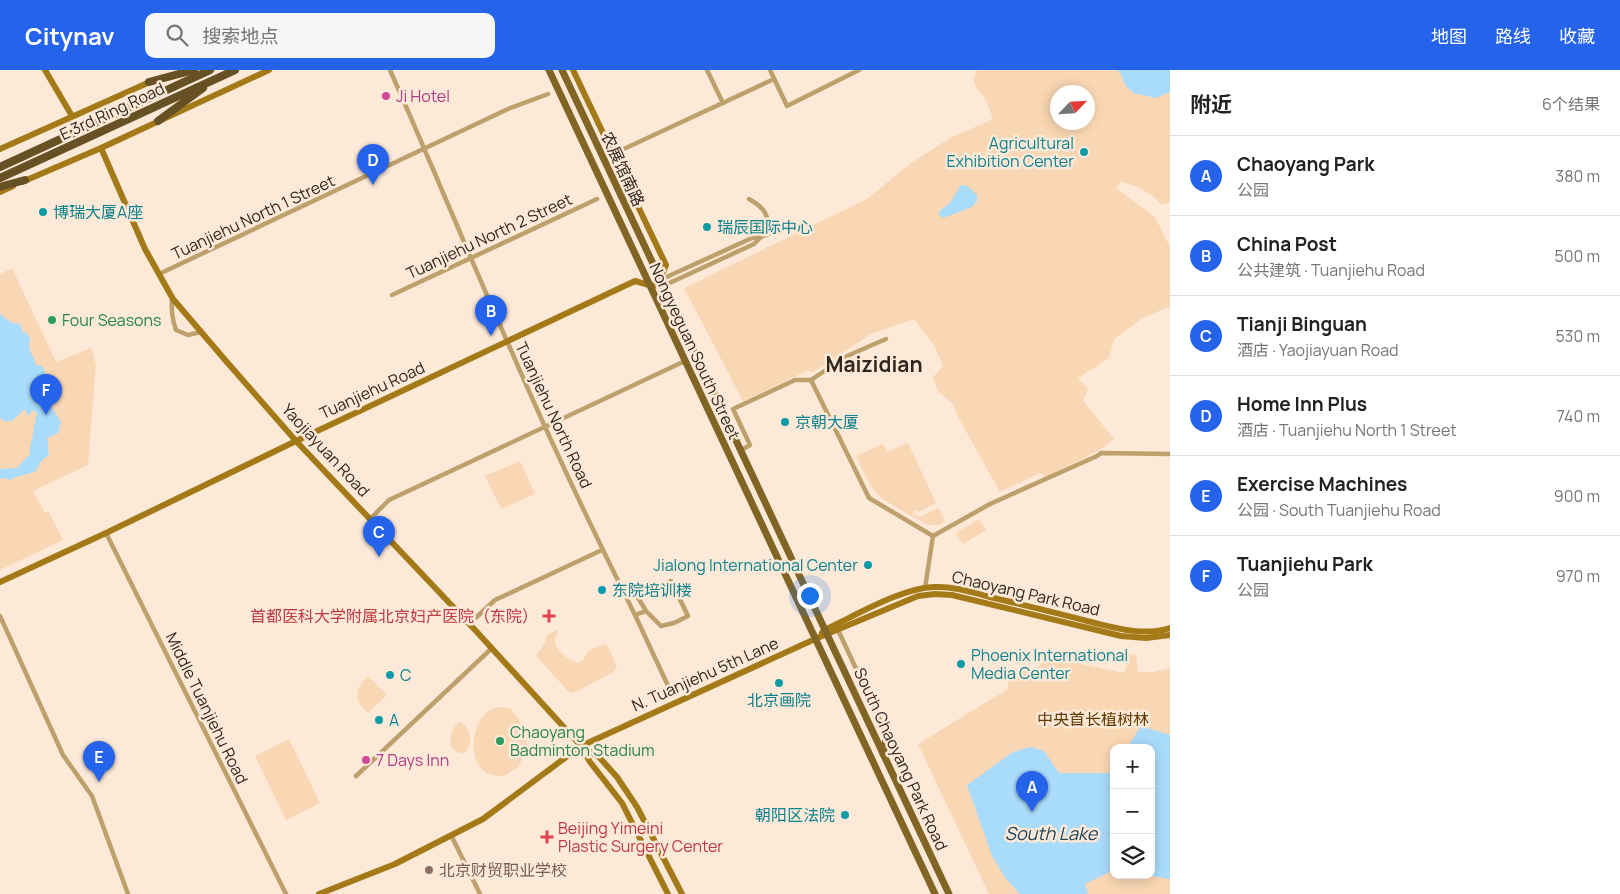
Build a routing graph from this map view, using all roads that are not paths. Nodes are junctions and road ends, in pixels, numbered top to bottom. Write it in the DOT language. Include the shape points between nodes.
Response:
graph roads {
  1 [pos="45,70"];
  2 [pos="178,70"];
  3 [pos="194,70"];
  4 [pos="210,70"];
  5 [pos="235,70"];
  6 [pos="269,70"];
  7 [pos="390,70"];
  8 [pos="549,70"];
  9 [pos="562,70"];
  10 [pos="573,70"];
  11 [pos="707,70"];
  12 [pos="770,70"];
  13 [pos="858,70"];
  14 [pos="215,79"];
  15 [pos="774,79"];
  16 [pos="149,82"];
  17 [pos="548,94"];
  18 [pos="722,103"];
  19 [pos="72,116"];
  20 [pos="158,121"];
  21 [pos="0,148"];
  22 [pos="101,148"];
  23 [pos="426,149"];
  24 [pos="613,154"];
  25 [pos="0,167"];
  26 [pos="0,178"];
  27 [pos="25,180"];
  28 [pos="0,187"];
  29 [pos="0,192"];
  30 [pos="597,199"];
  31 [pos="749,199"];
  32 [pos="471,259"];
  33 [pos="159,274"];
  34 [pos="661,283"];
  35 [pos="649,285"];
  36 [pos="392,295"];
  37 [pos="172,297"];
  38 [pos="202,332"];
  39 [pos="886,339"];
  40 [pos="507,341"];
  41 [pos="684,361"];
  42 [pos="810,380"];
  43 [pos="546,427"];
  44 [pos="296,441"];
  45 [pos="740,451"];
  46 [pos="1170,454"];
  47 [pos="370,519"];
  48 [pos="106,533"];
  49 [pos="933,536"];
  50 [pos="602,550"];
  51 [pos="0,582"];
  52 [pos="925,588"];
  53 [pos="646,611"];
  54 [pos="635,615"];
  55 [pos="0,616"];
  56 [pos="469,624"];
  57 [pos="1170,628"];
  58 [pos="838,630"];
  59 [pos="826,632"];
  60 [pos="1170,635"];
  61 [pos="815,639"];
  62 [pos="491,649"];
  63 [pos="670,690"];
  64 [pos="887,735"];
  65 [pos="581,746"];
  66 [pos="883,754"];
  67 [pos="356,776"];
  68 [pos="451,835"];
  69 [pos="128,894"];
  70 [pos="286,894"];
  71 [pos="319,894"];
  72 [pos="480,894"];
  73 [pos="668,894"];
  74 [pos="682,894"];
  75 [pos="935,894"];
  76 [pos="949,894"];
  1 -- 19 [label="street"];
  2 -- 16 [label="street"];
  3 -- 16 [label="highway"];
  4 -- 25 [label="highway, E 3rd Ring Road"];
  5 -- 14 [label="highway, E 3rd Ring Road"];
  6 -- 20 [label="street"];
  7 -- 23 [label="street, Tuanjiehu North Road"];
  8 -- 35 [label="main road, Nongyeguan South Street"];
  9 -- 34 [label="main road, 农展馆南路"];
  10 -- 24 [label="street, 农展馆南路"];
  11 -- 18 [label="street"];
  12 -- 15 [label="street"];
  13 -- 15 [label="street" via="787,106"];
  14 -- 20 [label="highway"];
  14 -- 26 [label="highway, E 3rd Ring Road"];
  15 -- 18 [label="street"];
  16 -- 19 [label="street"];
  17 -- 23 [label="street, Tuanjiehu North 1 Street" via="508,109"];
  18 -- 24 [label="street"];
  19 -- 21 [label="street"];
  20 -- 22 [label="street"];
  22 -- 27 [label="street"];
  22 -- 33 [label="street, Yaojiayuan Road"];
  23 -- 32 [label="street, Tuanjiehu North Road"];
  23 -- 33 [label="street, Tuanjiehu North 1 Street"];
  24 -- 34 [label="street, 农展馆南路" via="666,265"];
  27 -- 28 [label="highway"];
  27 -- 29 [label="street"];
  30 -- 32 [label="street, Tuanjiehu North 2 Street"];
  31 -- 34 [label="street" via="762,206 768,218 769,234 754,244"];
  32 -- 36 [label="street, Tuanjiehu North 2 Street"];
  32 -- 40 [label="street, Tuanjiehu North Road"];
  33 -- 37 [label="street, Yaojiayuan Road"];
  34 -- 35 [label="street, Tuanjiehu Road"];
  34 -- 45 [label="main road, Nongyeguan South Street"];
  35 -- 40 [label="street, Tuanjiehu Road" via="635,281"];
  35 -- 41 [label="main road, Nongyeguan South Street"];
  37 -- 38 [label="street, Yaojiayuan Road"];
  37 -- 38 [label="street" via="171,314 176,330 188,334"];
  38 -- 44 [label="street, Yaojiayuan Road"];
  39 -- 42 [label="street" via="847,356"];
  40 -- 43 [label="street, Tuanjiehu North Road"];
  40 -- 44 [label="street, Tuanjiehu Road"];
  41 -- 43 [label="street"];
  41 -- 61 [label="main road, Nongyeguan South Street"];
  42 -- 45 [label="street" via="795,380 733,409 750,445"];
  42 -- 49 [label="street" via="869,498"];
  43 -- 47 [label="street" via="389,500"];
  43 -- 50 [label="street, Tuanjiehu North Road"];
  44 -- 47 [label="street, Yaojiayuan Road"];
  44 -- 48 [label="street, Tuanjiehu Road"];
  45 -- 59 [label="main road, Nongyeguan South Street"];
  46 -- 49 [label="street" via="1101,453 990,504"];
  47 -- 56 [label="street, Yaojiayuan Road"];
  48 -- 51 [label="street, Tuanjiehu Road"];
  48 -- 70 [label="street, Middle Tuanjiehu Road"];
  49 -- 52 [label="street"];
  50 -- 54 [label="street, Tuanjiehu North Road"];
  50 -- 56 [label="street" via="494,600"];
  52 -- 57 [label="street, Chaoyang Park Road" via="952,588 1120,629 1146,632"];
  52 -- 59 [label="street, Chaoyang Park Road" via="901,595"];
  53 -- 53 [label="street" via="661,626 688,616 671,581 637,596"];
  53 -- 54 [label="street"];
  54 -- 63 [label="street, Tuanjiehu North Road"];
  55 -- 69 [label="street" via="64,755 92,796"];
  56 -- 62 [label="street, Yaojiayuan Road"];
  58 -- 59 [label="street, Chaoyang Park Road"];
  58 -- 60 [label="street, Chaoyang Park Road" via="903,601 935,594 952,595 1121,636 1146,638"];
  58 -- 64 [label="street"];
  59 -- 61 [label="street, N. Tuanjiehu 5th Lane"];
  59 -- 66 [label="main road, South Chaoyang Park Road"];
  61 -- 65 [label="street, N. Tuanjiehu 5th Lane"];
  61 -- 75 [label="main road, South Chaoyang Park Road"];
  62 -- 65 [label="street, Yaojiayuan Road"];
  62 -- 67 [label="street"];
  64 -- 66 [label="main road"];
  65 -- 68 [label="street, N. Tuanjiehu 5th Lane" via="482,819"];
  65 -- 73 [label="street, Yaojiayuan Road" via="622,803"];
  65 -- 74 [label="street" via="598,757 617,777 637,807"];
  66 -- 76 [label="main road, South Chaoyang Park Road"];
  68 -- 71 [label="street, N. Tuanjiehu 5th Lane" via="395,864"];
  68 -- 72 [label="street"];
}
